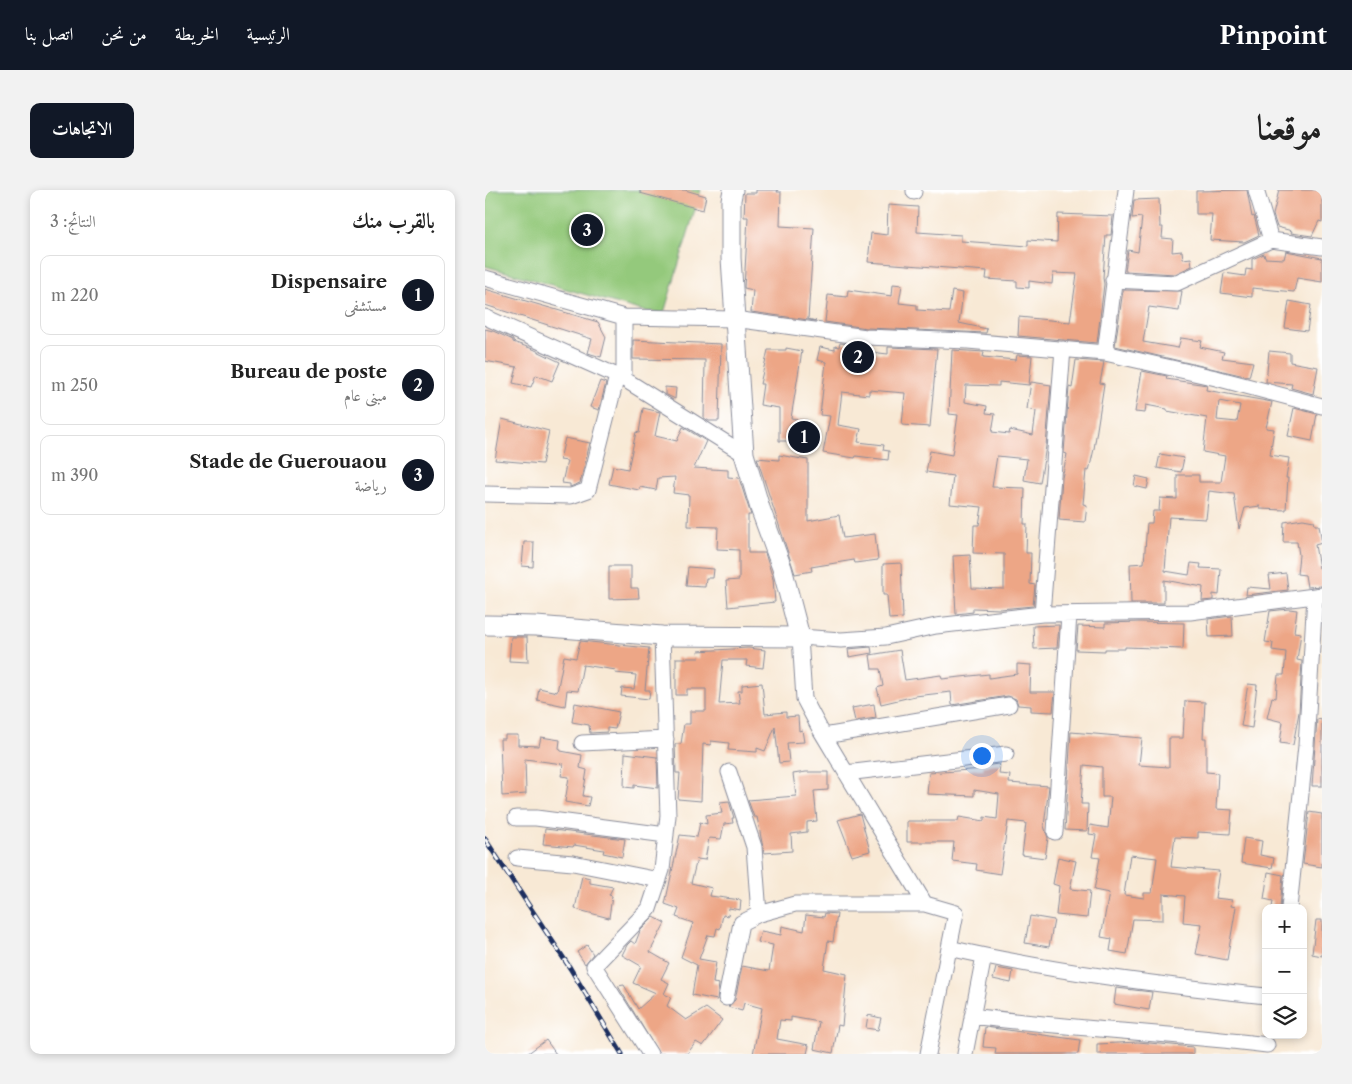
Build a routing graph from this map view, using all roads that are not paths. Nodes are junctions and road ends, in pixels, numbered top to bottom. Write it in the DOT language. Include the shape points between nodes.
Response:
graph roads {
  1 [pos="733,190"];
  2 [pos="1126,190"];
  3 [pos="1256,190"];
  4 [pos="1271,240"];
  5 [pos="1322,247"];
  6 [pos="485,278"];
  7 [pos="1113,280"];
  8 [pos="485,317"];
  9 [pos="624,317"];
  10 [pos="735,319"];
  11 [pos="1063,349"];
  12 [pos="1105,353"];
  13 [pos="621,378"];
  14 [pos="1322,406"];
  15 [pos="744,454"];
  16 [pos="485,494"];
  17 [pos="1319,596"];
  18 [pos="1042,614"];
  19 [pos="1069,614"];
  20 [pos="485,624"];
  21 [pos="662,636"];
  22 [pos="799,637"];
  23 [pos="1009,705"];
  24 [pos="824,736"];
  25 [pos="666,739"];
  26 [pos="582,743"];
  27 [pos="1006,754"];
  28 [pos="729,772"];
  29 [pos="846,773"];
  30 [pos="516,818"];
  31 [pos="1055,832"];
  32 [pos="666,835"];
  33 [pos="517,858"];
  34 [pos="659,880"];
  35 [pos="925,904"];
  36 [pos="1289,904"];
  37 [pos="759,914"];
  38 [pos="949,948"];
  39 [pos="984,956"];
  40 [pos="1262,996"];
  41 [pos="726,998"];
  42 [pos="972,1016"];
  43 [pos="1268,1045"];
  44 [pos="650,1054"];
  45 [pos="928,1054"];
  46 [pos="965,1054"];
  1 -- 10 [label="main road" via="731,258"];
  2 -- 7 [label="street"];
  3 -- 4 [label="street"];
  4 -- 5 [label="street"];
  4 -- 7 [label="street" via="1177,283"];
  6 -- 9 [label="street"];
  7 -- 12 [label="street"];
  8 -- 13 [label="street"];
  9 -- 10 [label="street"];
  9 -- 13 [label="street"];
  10 -- 11 [label="street" via="866,337"];
  10 -- 15 [label="main road"];
  11 -- 12 [label="street"];
  11 -- 18 [label="street"];
  12 -- 14 [label="street"];
  13 -- 15 [label="street"];
  13 -- 16 [label="street" via="588,490 571,496"];
  15 -- 22 [label="main road" via="782,568"];
  17 -- 19 [label="street" via="1190,612"];
  17 -- 36 [label="street"];
  18 -- 19 [label="street"];
  18 -- 22 [label="street" via="936,626 886,637 841,640"];
  19 -- 31 [label="street"];
  20 -- 21 [label="main road"];
  21 -- 22 [label="main road"];
  21 -- 25 [label="street"];
  22 -- 24 [label="street" via="805,699"];
  23 -- 24 [label="street"];
  24 -- 29 [label="street"];
  25 -- 26 [label="street"];
  25 -- 32 [label="street" via="669,816"];
  27 -- 29 [label="street"];
  28 -- 37 [label="street" via="754,847"];
  29 -- 35 [label="street"];
  30 -- 32 [label="street"];
  32 -- 34 [label="street"];
  33 -- 34 [label="street" via="573,863"];
  34 -- 44 [label="street" via="649,909 594,966"];
  35 -- 37 [label="street" via="795,904"];
  35 -- 38 [label="street" via="956,913"];
  37 -- 41 [label="street" via="741,923"];
  38 -- 39 [label="street"];
  38 -- 45 [label="street"];
  39 -- 40 [label="street" via="1144,982"];
  39 -- 42 [label="street"];
  42 -- 43 [label="street"];
  42 -- 46 [label="street"];
}
